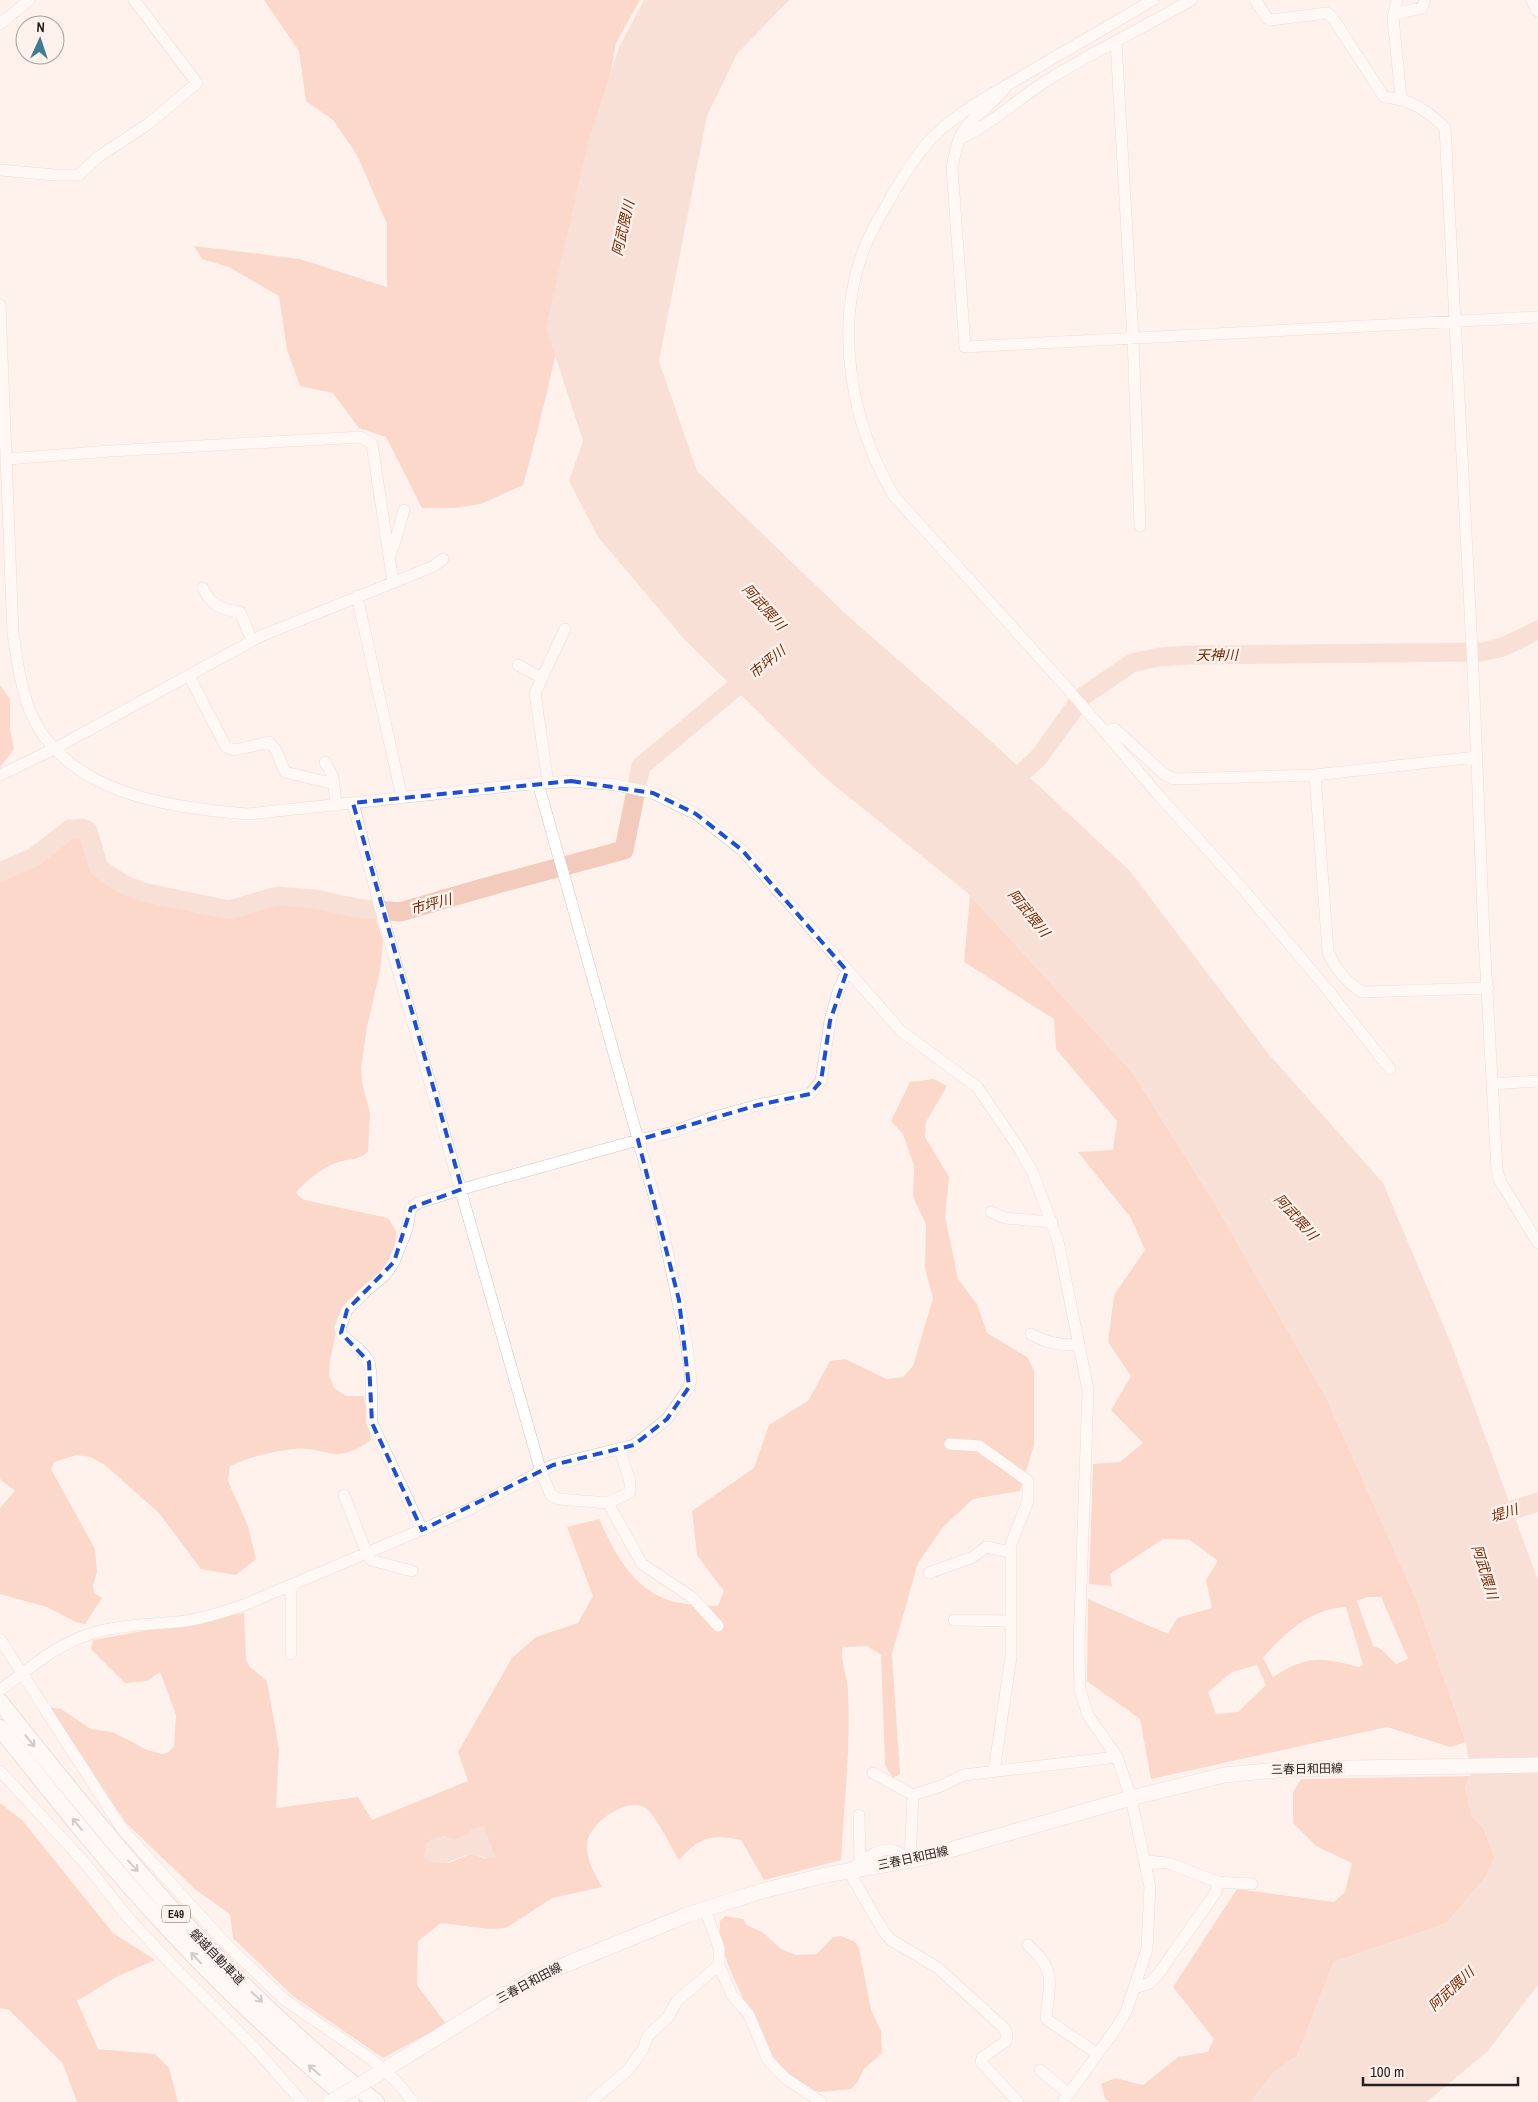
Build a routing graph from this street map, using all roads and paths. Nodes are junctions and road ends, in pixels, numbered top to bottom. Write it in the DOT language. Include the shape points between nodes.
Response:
graph roads {
  1 [pos="29,0"];
  2 [pos="134,0"];
  3 [pos="1153,0"];
  4 [pos="1191,0"];
  5 [pos="1255,0"];
  6 [pos="1397,0"];
  7 [pos="1425,0"];
  8 [pos="1394,14"];
  9 [pos="0,24"];
  10 [pos="1116,42"];
  11 [pos="1009,82"];
  12 [pos="1401,98"];
  13 [pos="959,139"];
  14 [pos="0,170"];
  15 [pos="0,305"];
  16 [pos="1538,317"];
  17 [pos="1454,321"];
  18 [pos="1134,338"];
  19 [pos="7,459"];
  20 [pos="404,510"];
  21 [pos="1140,526"];
  22 [pos="389,556"];
  23 [pos="443,559"];
  24 [pos="393,582"];
  25 [pos="203,588"];
  26 [pos="357,596"];
  27 [pos="565,629"];
  28 [pos="252,640"];
  29 [pos="518,665"];
  30 [pos="189,676"];
  31 [pos="542,678"];
  32 [pos="1104,731"];
  33 [pos="54,749"];
  34 [pos="1476,757"];
  35 [pos="325,762"];
  36 [pos="1315,775"];
  37 [pos="0,776"];
  38 [pos="543,783"];
  39 [pos="334,784"];
  40 [pos="402,798"];
  41 [pos="354,803"];
  42 [pos="336,805"];
  43 [pos="848,971"];
  44 [pos="1488,988"];
  45 [pos="1390,1069"];
  46 [pos="1538,1081"];
  47 [pos="1492,1084"];
  48 [pos="638,1140"];
  49 [pos="462,1190"];
  50 [pos="992,1212"];
  51 [pos="1052,1222"];
  52 [pos="1538,1243"];
  53 [pos="1031,1334"];
  54 [pos="1078,1345"];
  55 [pos="950,1444"];
  56 [pos="620,1450"];
  57 [pos="541,1472"];
  58 [pos="344,1495"];
  59 [pos="608,1503"];
  60 [pos="422,1530"];
  61 [pos="1010,1552"];
  62 [pos="366,1554"];
  63 [pos="412,1571"];
  64 [pos="929,1573"];
  65 [pos="291,1585"];
  66 [pos="954,1620"];
  67 [pos="1010,1621"];
  68 [pos="718,1626"];
  69 [pos="0,1638"];
  70 [pos="291,1654"];
  71 [pos="18,1677"];
  72 [pos="0,1690"];
  73 [pos="0,1702"];
  74 [pos="0,1728"];
  75 [pos="1117,1757"];
  76 [pos="1538,1764"];
  77 [pos="0,1771"];
  78 [pos="994,1771"];
  79 [pos="873,1773"];
  80 [pos="912,1795"];
  81 [pos="1131,1798"];
  82 [pos="859,1815"];
  83 [pos="910,1860"];
  84 [pos="1146,1861"];
  85 [pos="855,1866"];
  86 [pos="1218,1882"];
  87 [pos="1252,1884"];
  88 [pos="705,1908"];
  89 [pos="1028,1945"];
  90 [pos="719,1965"];
  91 [pos="1135,1988"];
  92 [pos="1098,2054"];
  93 [pos="1040,2070"];
  94 [pos="380,2072"];
  95 [pos="1066,2098"];
  96 [pos="592,2101"];
  97 [pos="302,2102"];
  98 [pos="331,2102"];
  99 [pos="351,2102"];
  100 [pos="376,2102"];
  101 [pos="413,2102"];
  102 [pos="821,2102"];
  103 [pos="1018,2102"];
  1 -- 9 [label="street"];
  2 -- 14 [label="street" via="198,83 148,124 98,157 79,175"];
  3 -- 11 [label="street"];
  4 -- 10 [label="street"];
  5 -- 12 [label="street" via="1271,20 1327,13 1384,97"];
  6 -- 8 [label="street"];
  7 -- 8 [label="street" via="1422,8"];
  8 -- 12 [label="street"];
  10 -- 13 [label="street" via="1050,79 1011,108"];
  10 -- 18 [label="street"];
  11 -- 13 [label="street" via="965,128"];
  11 -- 32 [label="street" via="964,111 937,134 905,172 874,226 861,257 851,310 854,389 862,427 894,496"];
  12 -- 17 [label="street" via="1432,115 1445,128"];
  13 -- 18 [label="street" via="952,167 965,347"];
  15 -- 19 [label="street"];
  16 -- 17 [label="street"];
  17 -- 18 [label="street"];
  17 -- 34 [label="street"];
  18 -- 21 [label="street"];
  19 -- 22 [label="street" via="360,438 372,444"];
  19 -- 33 [label="street" via="13,633 20,681 31,712"];
  20 -- 22 [label="street"];
  22 -- 24 [label="street"];
  23 -- 24 [label="street" via="434,566"];
  24 -- 26 [label="street"];
  25 -- 28 [label="street" via="216,605 240,612"];
  26 -- 28 [label="street"];
  26 -- 40 [label="street"];
  27 -- 31 [label="street"];
  28 -- 30 [label="street"];
  29 -- 31 [label="street"];
  30 -- 33 [label="street"];
  30 -- 39 [label="street" via="226,747 235,750 269,742 285,772"];
  31 -- 38 [label="street" via="535,693"];
  32 -- 36 [label="street" via="1115,729 1164,774 1174,779"];
  32 -- 45 [label="street" via="1244,889"];
  33 -- 37 [label="street"];
  33 -- 42 [label="street" via="108,787 205,811 248,814"];
  34 -- 36 [label="street"];
  34 -- 44 [label="street"];
  35 -- 39 [label="street"];
  36 -- 44 [label="street" via="1328,952 1334,965 1362,992"];
  38 -- 40 [label="street"];
  38 -- 43 [label="street" via="594,782 633,788 653,793 696,814 742,850"];
  38 -- 48 [label="street"];
  39 -- 42 [label="street"];
  40 -- 41 [label="street"];
  41 -- 42 [label="street"];
  41 -- 49 [label="street" via="378,900"];
  43 -- 48 [label="street" via="830,1021 821,1081 810,1094 758,1105"];
  43 -- 51 [label="street" via="901,1031 977,1087 1033,1173"];
  44 -- 47 [label="street"];
  46 -- 47 [label="street"];
  47 -- 52 [label="street" via="1500,1181"];
  48 -- 49 [label="street"];
  48 -- 56 [label="street" via="679,1300 691,1380 687,1393 667,1419 645,1438"];
  49 -- 57 [label="street"];
  49 -- 60 [label="street" via="418,1203 412,1208 394,1262 385,1275 347,1310 341,1326 342,1335 362,1352 368,1362 372,1423"];
  50 -- 51 [label="street" via="1004,1218"];
  51 -- 54 [label="street"];
  53 -- 54 [label="street" via="1044,1342"];
  54 -- 75 [label="street" via="1089,1402 1080,1690 1088,1715"];
  55 -- 61 [label="street" via="979,1446 1028,1481 1028,1500"];
  56 -- 57 [label="street" via="568,1460"];
  56 -- 59 [label="street" via="630,1492"];
  57 -- 59 [label="street" via="552,1495 559,1499"];
  57 -- 60 [label="street"];
  58 -- 62 [label="street"];
  59 -- 68 [label="street" via="642,1564 693,1598"];
  60 -- 62 [label="street"];
  61 -- 64 [label="street" via="986,1547 973,1556"];
  61 -- 67 [label="street"];
  62 -- 63 [label="street" via="371,1560"];
  62 -- 65 [label="street"];
  65 -- 70 [label="street"];
  65 -- 71 [label="street" via="216,1615 92,1634 48,1654"];
  66 -- 67 [label="street"];
  67 -- 78 [label="street" via="1011,1657"];
  69 -- 71 [label="street"];
  71 -- 72 [label="street"];
  71 -- 94 [label="street" via="122,1829 227,1945 284,2000 371,2059"];
  73 -- 100 [label="highway, 磐越自動車道 / E49, one-way" via="102,1830 186,1925 299,2037"];
  99 -- 74 [label="highway, 磐越自動車道 / E49, one-way" via="288,2048 177,1938 92,1842"];
  75 -- 78 [label="street"];
  75 -- 81 [label="street"];
  76 -- 81 [label="main road, 三春日和田線" via="1288,1768 1224,1775"];
  77 -- 97 [label="street" via="138,1928 252,2045"];
  78 -- 80 [label="street" via="964,1775"];
  79 -- 80 [label="street"];
  80 -- 83 [label="street"];
  81 -- 83 [label="main road, 三春日和田線"];
  81 -- 84 [label="street"];
  82 -- 85 [label="street"];
  83 -- 85 [label="main road, 三春日和田線"];
  84 -- 86 [label="street" via="1168,1863"];
  84 -- 91 [label="street" via="1151,1901 1147,1949"];
  85 -- 88 [label="main road, 三春日和田線"];
  85 -- 103 [label="street" via="884,1932 891,1940 938,1968 1004,2028 1006,2041 980,2062"];
  86 -- 87 [label="street"];
  86 -- 91 [label="street" via="1216,1892 1160,1973 1150,1983"];
  88 -- 90 [label="street" via="719,1948"];
  88 -- 94 [label="main road, 三春日和田線" via="545,1973"];
  89 -- 92 [label="street" via="1048,1967 1046,2019"];
  90 -- 96 [label="street" via="677,2001 668,2016 648,2036 643,2050 628,2069"];
  90 -- 102 [label="street" via="732,1995 749,2014 768,2060 785,2078"];
  91 -- 92 [label="street" via="1117,2028"];
  92 -- 95 [label="street"];
  93 -- 95 [label="street"];
  94 -- 98 [label="main road, 三春日和田線, bridge"];
  94 -- 101 [label="street" via="396,2081"];
}
